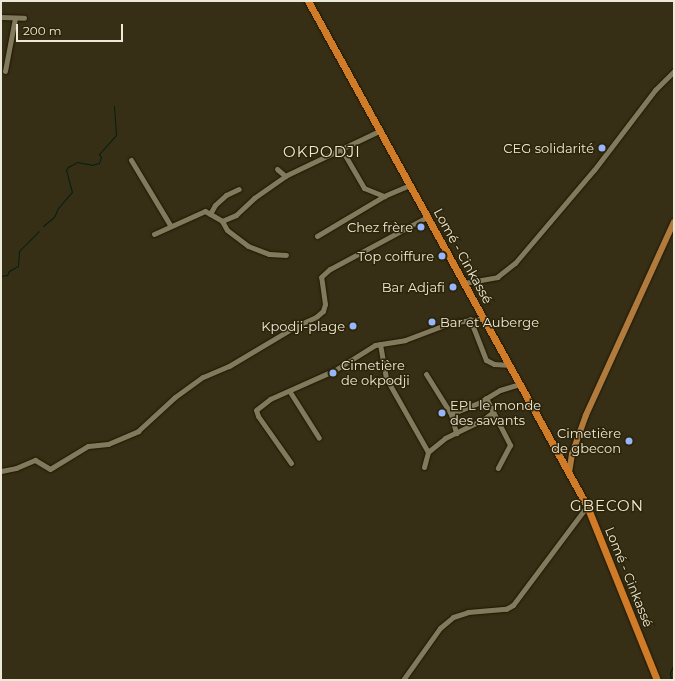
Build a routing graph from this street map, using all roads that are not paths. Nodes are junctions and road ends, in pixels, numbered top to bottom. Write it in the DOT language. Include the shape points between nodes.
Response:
graph roads {
  1 [pos="308,1"];
  2 [pos="1,17"];
  3 [pos="15,18"];
  4 [pos="24,18"];
  5 [pos="5,71"];
  6 [pos="674,71"];
  7 [pos="381,130"];
  8 [pos="342,150"];
  9 [pos="131,160"];
  10 [pos="277,169"];
  11 [pos="284,176"];
  12 [pos="410,185"];
  13 [pos="239,189"];
  14 [pos="384,196"];
  15 [pos="210,214"];
  16 [pos="427,217"];
  17 [pos="222,221"];
  18 [pos="674,222"];
  19 [pos="170,225"];
  20 [pos="154,234"];
  21 [pos="317,236"];
  22 [pos="286,255"];
  23 [pos="464,283"];
  24 [pos="484,318"];
  25 [pos="470,319"];
  26 [pos="380,344"];
  27 [pos="510,365"];
  28 [pos="426,374"];
  29 [pos="520,384"];
  30 [pos="290,392"];
  31 [pos="486,398"];
  32 [pos="493,412"];
  33 [pos="450,414"];
  34 [pos="456,433"];
  35 [pos="319,438"];
  36 [pos="428,452"];
  37 [pos="290,463"];
  38 [pos="424,467"];
  39 [pos="498,468"];
  40 [pos="1,471"];
  41 [pos="569,473"];
  42 [pos="588,506"];
  43 [pos="403,680"];
  44 [pos="657,680"];
  1 -- 7 [label="highway, Lomé - Cinkassé"];
  2 -- 3 [label="street"];
  3 -- 4 [label="street"];
  3 -- 5 [label="street"];
  6 -- 23 [label="street" via="655,90 594,170 515,263 497,277"];
  7 -- 8 [label="street"];
  7 -- 12 [label="highway, Lomé - Cinkassé"];
  8 -- 11 [label="street"];
  8 -- 14 [label="street" via="364,188"];
  9 -- 19 [label="street"];
  10 -- 11 [label="street"];
  11 -- 17 [label="street" via="236,215"];
  12 -- 14 [label="street"];
  12 -- 16 [label="highway, Lomé - Cinkassé"];
  13 -- 15 [label="street" via="226,195"];
  14 -- 21 [label="street"];
  15 -- 17 [label="street"];
  15 -- 19 [label="street" via="205,211"];
  16 -- 23 [label="highway, Lomé - Cinkassé"];
  16 -- 40 [label="street" via="330,269 321,277 325,304 323,311 316,317 229,366 203,377 175,397 138,431 108,444 88,446 50,469 35,460"];
  17 -- 22 [label="street" via="227,230 248,246 270,254"];
  18 -- 41 [label="main road" via="586,415 572,454"];
  19 -- 20 [label="street"];
  23 -- 24 [label="highway, Lomé - Cinkassé"];
  24 -- 25 [label="street"];
  24 -- 27 [label="highway, Lomé - Cinkassé"];
  25 -- 26 [label="street" via="439,326 405,340"];
  25 -- 27 [label="street" via="486,360 494,364"];
  26 -- 30 [label="street"];
  26 -- 36 [label="street" via="386,379"];
  27 -- 29 [label="highway, Lomé - Cinkassé"];
  28 -- 33 [label="street"];
  29 -- 31 [label="street" via="500,390"];
  29 -- 41 [label="highway, Lomé - Cinkassé"];
  30 -- 35 [label="street"];
  30 -- 37 [label="street" via="270,399 256,410"];
  31 -- 32 [label="street"];
  31 -- 33 [label="street"];
  32 -- 34 [label="street" via="484,420"];
  32 -- 39 [label="street" via="510,445"];
  33 -- 34 [label="street"];
  34 -- 36 [label="street"];
  36 -- 38 [label="street"];
  41 -- 42 [label="highway, Lomé - Cinkassé"];
  42 -- 43 [label="street" via="513,605 506,609 468,612 453,617 440,628"];
  42 -- 44 [label="highway, Lomé - Cinkassé"];
}
